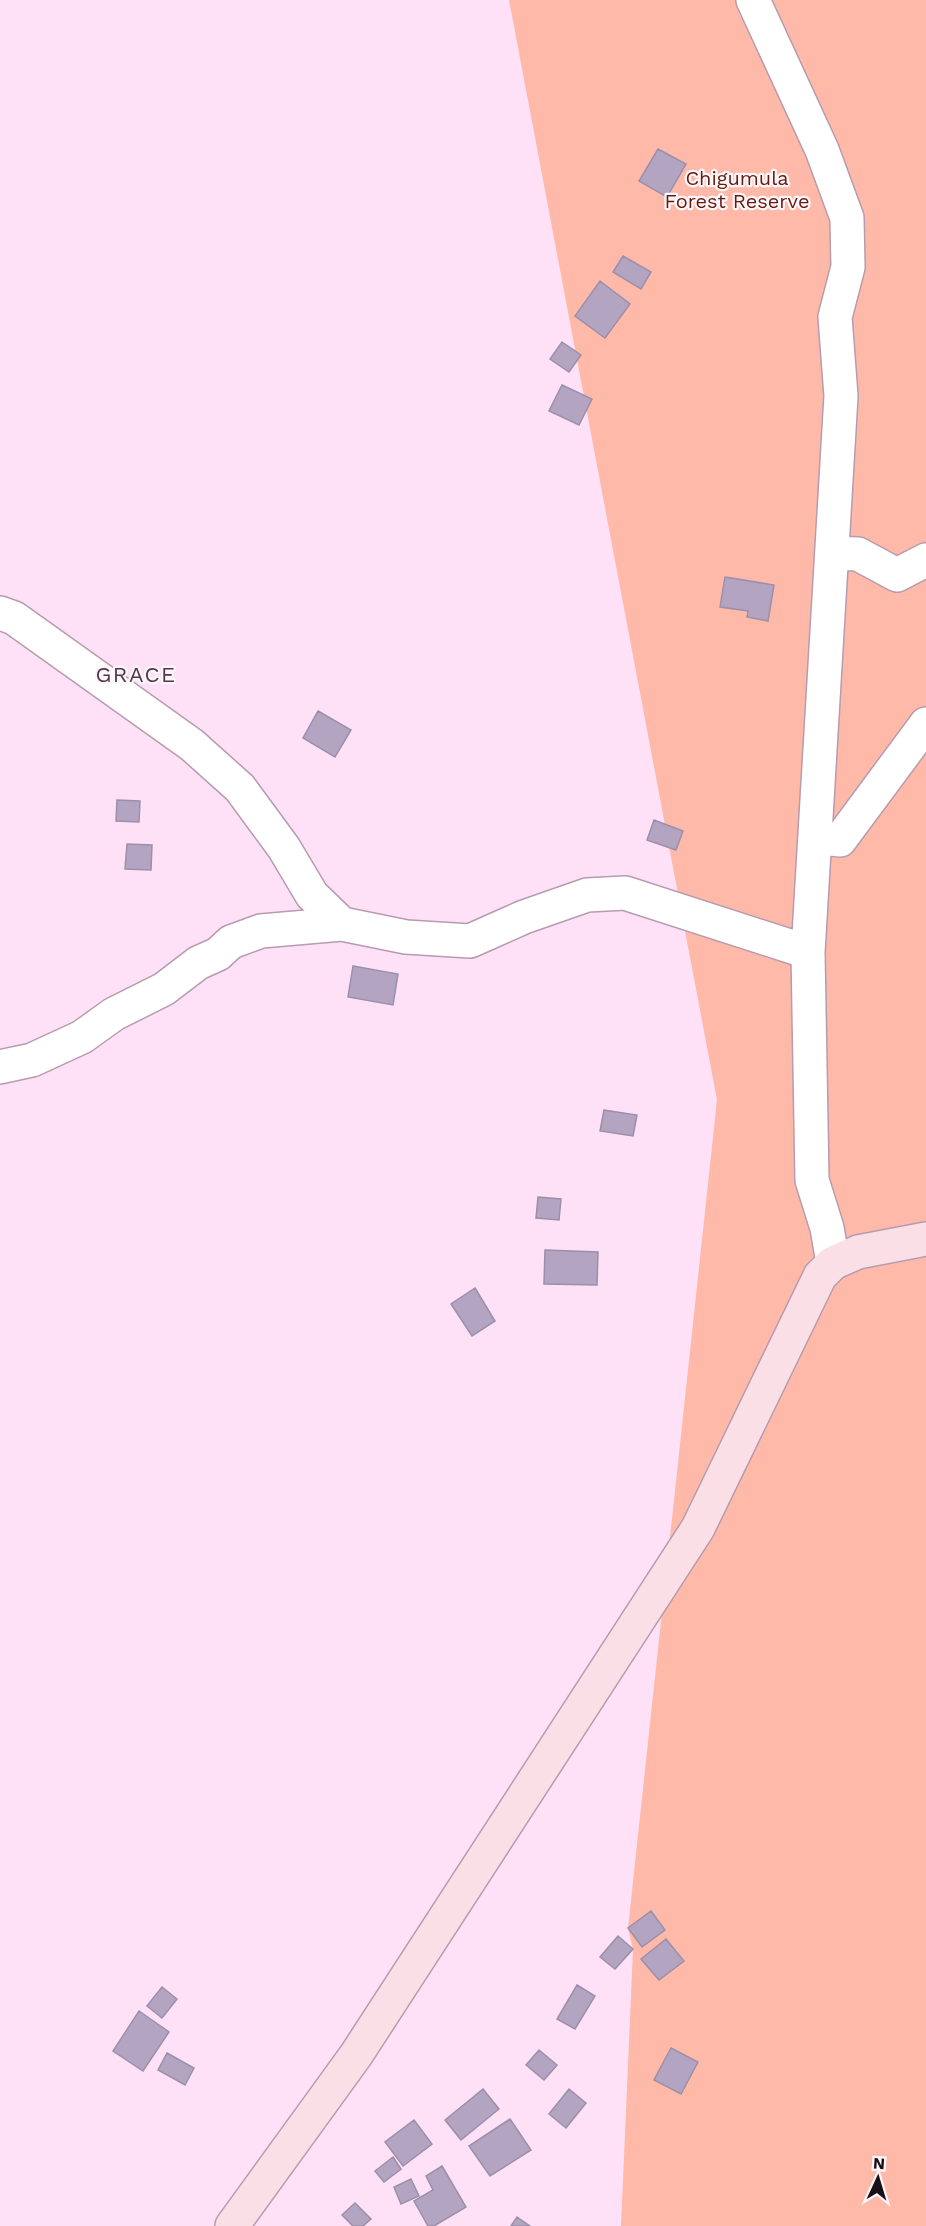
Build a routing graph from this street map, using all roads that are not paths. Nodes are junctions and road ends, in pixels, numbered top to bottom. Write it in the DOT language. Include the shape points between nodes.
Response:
graph roads {
  1 [pos="753,0"];
  2 [pos="832,553"];
  3 [pos="926,560"];
  4 [pos="0,613"];
  5 [pos="926,724"];
  6 [pos="815,837"];
  7 [pos="342,924"];
  8 [pos="808,952"];
  9 [pos="0,1067"];
  10 [pos="926,1239"];
  11 [pos="833,1263"];
  12 [pos="232,2226"];
  1 -- 2 [label="street" via="822,150 847,218 848,267 835,317 842,396"];
  2 -- 3 [label="street" via="858,554 897,575"];
  2 -- 6 [label="street"];
  4 -- 7 [label="street" via="14,618 192,745 240,788 284,848 312,895"];
  5 -- 6 [label="street" via="840,840"];
  6 -- 8 [label="street"];
  7 -- 8 [label="street" via="406,937 470,941 587,895 625,893"];
  7 -- 9 [label="street" via="261,931 231,942 164,989 114,1014 82,1037 32,1060"];
  8 -- 11 [label="street" via="812,1180"];
  10 -- 11 [label="street" via="858,1252"];
  11 -- 12 [label="street" via="820,1276 698,1528 356,2055"];
}
